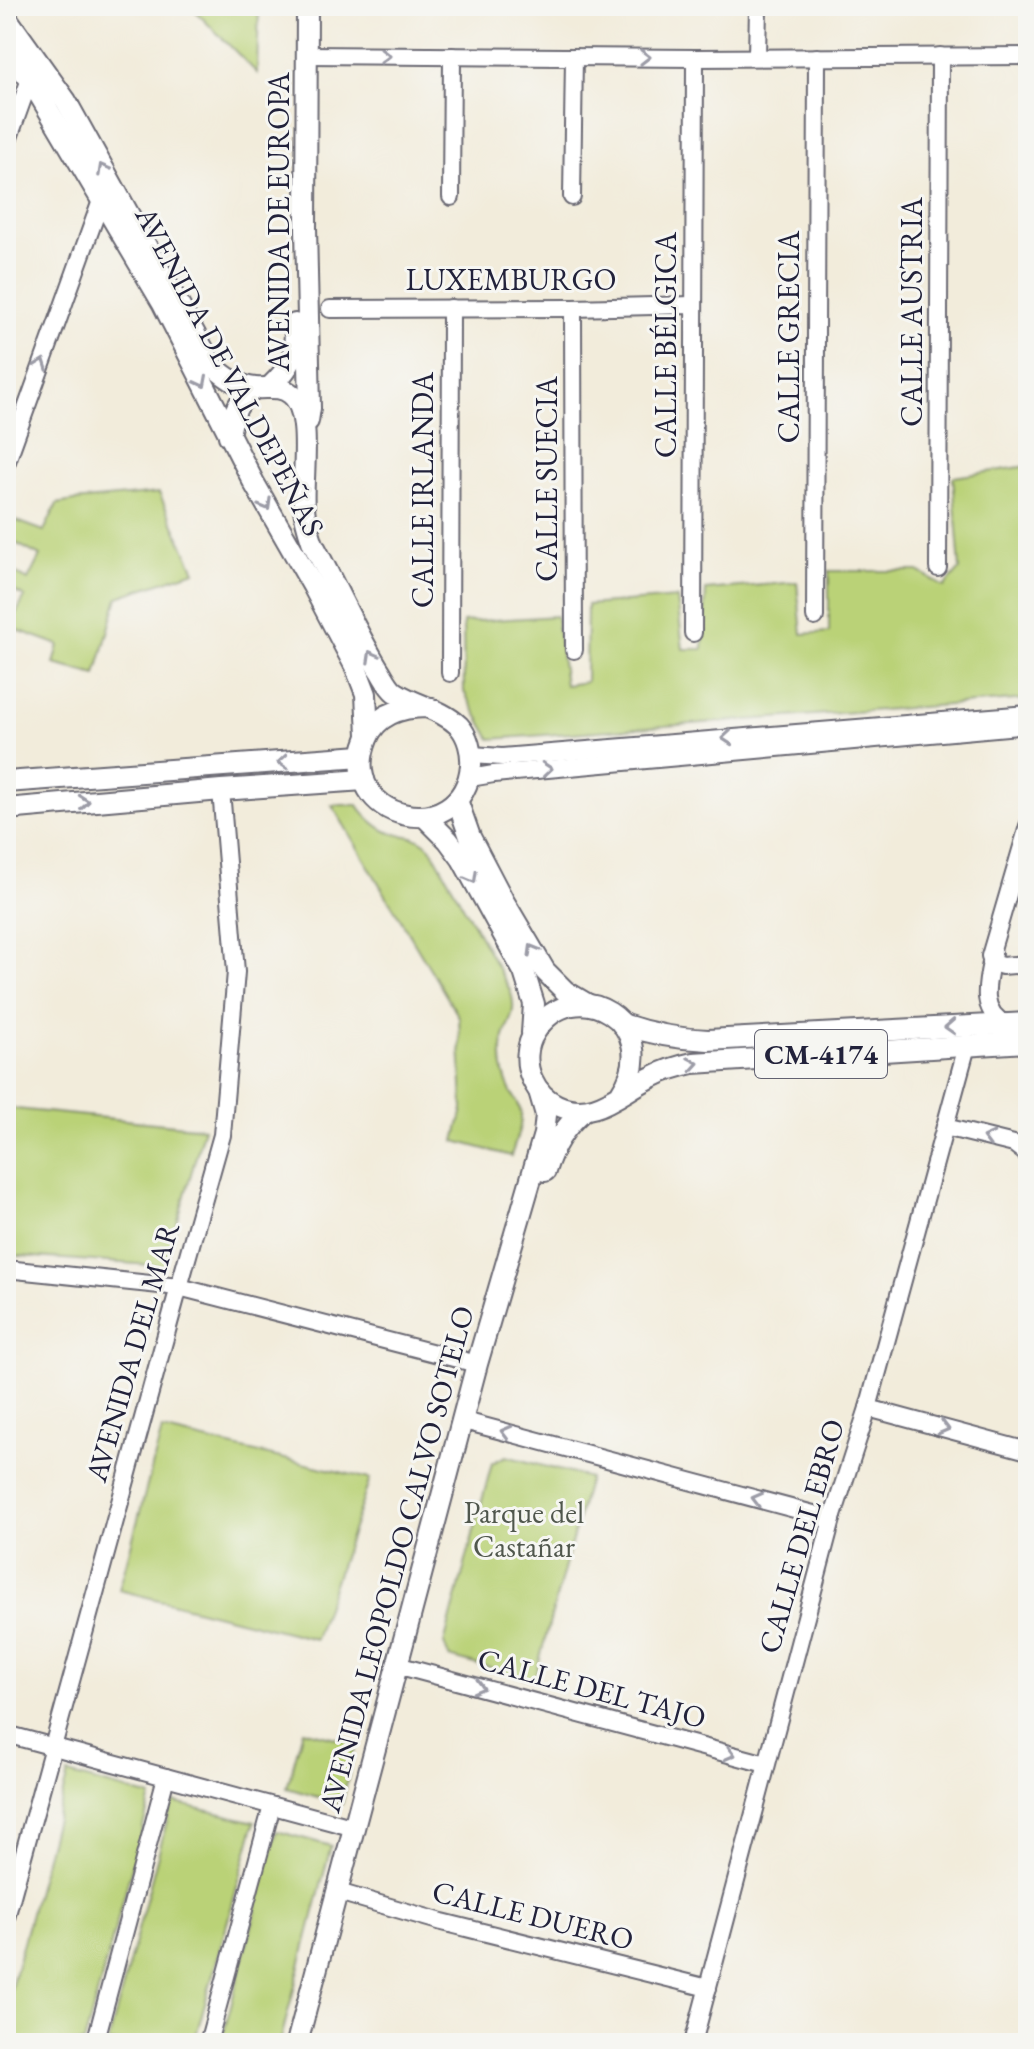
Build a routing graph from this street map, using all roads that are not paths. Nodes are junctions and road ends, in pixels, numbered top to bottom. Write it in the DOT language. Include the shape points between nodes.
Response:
graph roads {
  1 [pos="295,6"];
  2 [pos="307,6"];
  3 [pos="758,6"];
  4 [pos="6,17"];
  5 [pos="6,50"];
  6 [pos="307,55"];
  7 [pos="452,56"];
  8 [pos="940,56"];
  9 [pos="1028,56"];
  10 [pos="574,57"];
  11 [pos="757,57"];
  12 [pos="817,57"];
  13 [pos="695,58"];
  14 [pos="30,79"];
  15 [pos="6,146"];
  16 [pos="451,197"];
  17 [pos="572,197"];
  18 [pos="102,198"];
  19 [pos="693,305"];
  20 [pos="451,308"];
  21 [pos="573,308"];
  22 [pos="330,309"];
  23 [pos="262,388"];
  24 [pos="229,436"];
  25 [pos="304,436"];
  26 [pos="6,464"];
  27 [pos="938,568"];
  28 [pos="815,617"];
  29 [pos="693,633"];
  30 [pos="574,650"];
  31 [pos="450,673"];
  32 [pos="427,707"];
  33 [pos="1028,714"];
  34 [pos="1028,725"];
  35 [pos="368,735"];
  36 [pos="472,755"];
  37 [pos="361,756"];
  38 [pos="470,778"];
  39 [pos="364,780"];
  40 [pos="6,782"];
  41 [pos="221,790"];
  42 [pos="457,800"];
  43 [pos="6,809"];
  44 [pos="425,817"];
  45 [pos="1028,826"];
  46 [pos="1025,849"];
  47 [pos="991,961"];
  48 [pos="1028,964"];
  49 [pos="587,1004"];
  50 [pos="1028,1023"];
  51 [pos="622,1024"];
  52 [pos="1006,1024"];
  53 [pos="532,1036"];
  54 [pos="1028,1042"];
  55 [pos="967,1046"];
  56 [pos="539,1091"];
  57 [pos="621,1093"];
  58 [pos="583,1111"];
  59 [pos="945,1127"];
  60 [pos="1028,1155"];
  61 [pos="6,1269"];
  62 [pos="179,1287"];
  63 [pos="477,1364"];
  64 [pos="868,1408"];
  65 [pos="468,1422"];
  66 [pos="1028,1451"];
  67 [pos="832,1519"];
  68 [pos="404,1667"];
  69 [pos="6,1734"];
  70 [pos="52,1746"];
  71 [pos="766,1764"];
  72 [pos="166,1777"];
  73 [pos="272,1806"];
  74 [pos="355,1828"];
  75 [pos="345,1894"];
  76 [pos="6,1918"];
  77 [pos="708,1988"];
  78 [pos="95,2043"];
  79 [pos="208,2043"];
  80 [pos="297,2043"];
  81 [pos="305,2043"];
  82 [pos="693,2043"];
  1 -- 23 [label="main road, AVENIDA DE EUROPA" via="294,350 291,364"];
  2 -- 6 [label="main road, AVENIDA DE EUROPA"];
  3 -- 11 [label="street"];
  23 -- 4 [label="main road, AVENIDA DE VALDEPEÑAS, one-way" via="239,384 212,365 66,101"];
  5 -- 14 [label="main road, AVENIDA DE VALDEPEÑAS"];
  6 -- 7 [label="street, one-way"];
  6 -- 25 [label="main road, AVENIDA DE EUROPA" via="310,408"];
  7 -- 10 [label="street"];
  7 -- 16 [label="street"];
  8 -- 9 [label="street"];
  8 -- 12 [label="street"];
  8 -- 27 [label="street, CALLE AUSTRIA"];
  10 -- 13 [label="street, one-way"];
  10 -- 17 [label="street"];
  11 -- 12 [label="street"];
  11 -- 13 [label="street"];
  12 -- 28 [label="street, CALLE GRECIA"];
  13 -- 19 [label="street, CALLE BÉLGICA"];
  14 -- 15 [label="street"];
  14 -- 18 [label="main road, AVENIDA DE VALDEPEÑAS"];
  18 -- 24 [label="main road, AVENIDA DE VALDEPEÑAS, one-way"];
  26 -- 18 [label="street, one-way"];
  19 -- 21 [label="street, LUXEMBURGO"];
  19 -- 29 [label="street, CALLE BÉLGICA"];
  20 -- 21 [label="street, LUXEMBURGO"];
  20 -- 22 [label="street, LUXEMBURGO"];
  20 -- 31 [label="street, CALLE IRLANDA"];
  21 -- 30 [label="street, CALLE SUECIA"];
  23 -- 24 [label="main road, AVENIDA DE EUROPA" via="240,401"];
  23 -- 25 [label="main road, AVENIDA DE VALDEPEÑAS" via="289,391 301,406"];
  24 -- 35 [label="main road, AVENIDA DE VALDEPEÑAS, one-way" via="356,668 366,694"];
  32 -- 25 [label="main road, AVENIDA DE VALDEPEÑAS, one-way" via="392,691 313,544 304,508"];
  32 -- 35 [label="main road" via="405,707 385,716"];
  32 -- 36 [label="main road" via="448,716 463,731"];
  33 -- 36 [label="street, one-way" via="502,757"];
  38 -- 34 [label="street, one-way"];
  35 -- 37 [label="main road"];
  36 -- 38 [label="main road"];
  37 -- 39 [label="main road"];
  37 -- 40 [label="main road, one-way"];
  38 -- 42 [label="main road"];
  39 -- 41 [label="main road"];
  39 -- 44 [label="main road" via="382,806"];
  43 -- 41 [label="main road, one-way"];
  41 -- 62 [label="street, AVENIDA DEL MAR" via="235,987 222,1135"];
  42 -- 44 [label="main road"];
  49 -- 42 [label="main road, one-way" via="545,971 470,837"];
  44 -- 53 [label="main road, one-way" via="462,859 524,972 534,1004"];
  45 -- 46 [label="street"];
  46 -- 47 [label="street"];
  47 -- 48 [label="street" via="1002,966"];
  47 -- 52 [label="street" via="987,1004"];
  49 -- 51 [label="main road"];
  49 -- 53 [label="main road" via="556,1010"];
  50 -- 52 [label="main road, CM-4174"];
  52 -- 51 [label="main road, CM-4174, one-way" via="708,1040 685,1040"];
  51 -- 57 [label="main road" via="630,1037 634,1067"];
  53 -- 56 [label="main road" via="528,1064"];
  54 -- 55 [label="main road, CM-4174"];
  57 -- 55 [label="main road, CM-4174, one-way" via="693,1063"];
  55 -- 59 [label="street, CALLE DEL EBRO"];
  56 -- 58 [label="main road" via="566,1109"];
  56 -- 63 [label="main road, AVENIDA LEOPOLDO CALVO SOTELO" via="546,1115 544,1134"];
  57 -- 58 [label="main road"];
  58 -- 65 [label="main road, AVENIDA LEOPOLDO CALVO SOTELO" via="549,1158"];
  60 -- 59 [label="street, one-way" via="1014,1144"];
  59 -- 64 [label="street, CALLE DEL EBRO"];
  61 -- 62 [label="street"];
  62 -- 63 [label="street"];
  62 -- 70 [label="street, AVENIDA DEL MAR"];
  63 -- 74 [label="main road, AVENIDA LEOPOLDO CALVO SOTELO"];
  64 -- 66 [label="street, one-way"];
  64 -- 67 [label="street, CALLE DEL EBRO"];
  67 -- 65 [label="street, one-way"];
  65 -- 68 [label="main road, AVENIDA LEOPOLDO CALVO SOTELO"];
  67 -- 71 [label="street, CALLE DEL EBRO"];
  68 -- 71 [label="street, CALLE DEL TAJO, one-way"];
  68 -- 75 [label="main road, AVENIDA LEOPOLDO CALVO SOTELO"];
  69 -- 70 [label="street"];
  70 -- 72 [label="street"];
  70 -- 76 [label="street, AVENIDA DEL MAR"];
  71 -- 77 [label="street, CALLE DEL EBRO"];
  72 -- 73 [label="street"];
  72 -- 78 [label="street"];
  73 -- 74 [label="street"];
  73 -- 79 [label="street"];
  74 -- 80 [label="main road, AVENIDA LEOPOLDO CALVO SOTELO"];
  75 -- 77 [label="street, CALLE DUERO"];
  75 -- 81 [label="main road, AVENIDA LEOPOLDO CALVO SOTELO"];
  77 -- 82 [label="street, CALLE DEL EBRO"];
}
